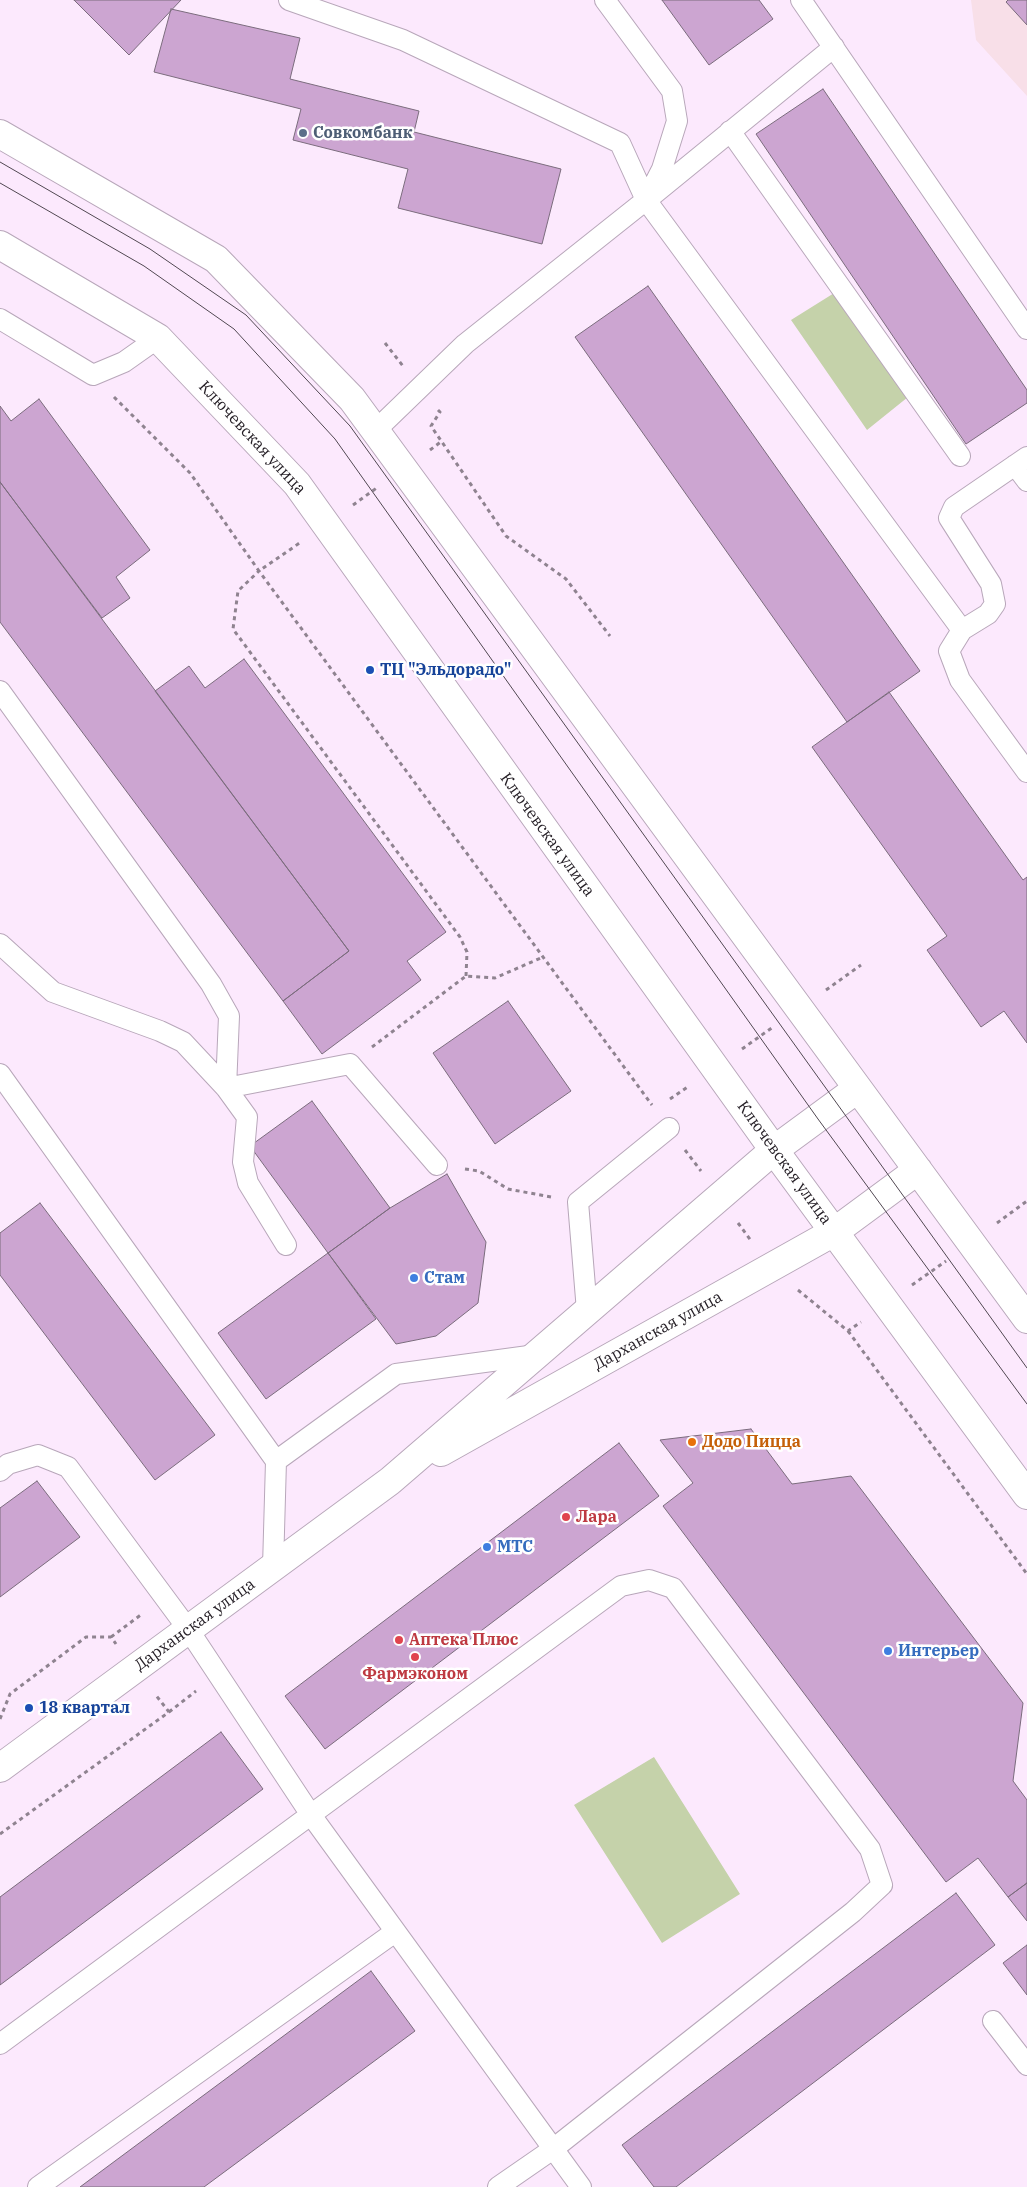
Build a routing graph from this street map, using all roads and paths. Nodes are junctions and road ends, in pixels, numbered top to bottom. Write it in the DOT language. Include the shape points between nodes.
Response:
graph roads {
  1 [pos="288,0"];
  2 [pos="605,0"];
  3 [pos="801,0"];
  4 [pos="834,47"];
  5 [pos="730,131"];
  6 [pos="0,134"];
  7 [pos="646,200"];
  8 [pos="0,245"];
  9 [pos="0,320"];
  10 [pos="1027,329"];
  11 [pos="158,338"];
  12 [pos="385,343"];
  13 [pos="420,387"];
  14 [pos="376,430"];
  15 [pos="960,456"];
  16 [pos="1021,461"];
  17 [pos="1027,481"];
  18 [pos="962,630"];
  19 [pos="610,636"];
  20 [pos="0,691"];
  21 [pos="1027,772"];
  22 [pos="0,944"];
  23 [pos="543,957"];
  24 [pos="861,965"];
  25 [pos="466,976"];
  26 [pos="799,1009"];
  27 [pos="350,1064"];
  28 [pos="715,1068"];
  29 [pos="0,1074"];
  30 [pos="226,1088"];
  31 [pos="857,1088"];
  32 [pos="655,1110"];
  33 [pos="669,1128"];
  34 [pos="774,1150"];
  35 [pos="438,1165"];
  36 [pos="918,1170"];
  37 [pos="578,1202"];
  38 [pos="834,1232"];
  39 [pos="286,1245"];
  40 [pos="587,1311"];
  41 [pos="1027,1319"];
  42 [pos="848,1332"];
  43 [pos="536,1355"];
  44 [pos="276,1461"];
  45 [pos="0,1471"];
  46 [pos="390,1481"];
  47 [pos="1027,1495"];
  48 [pos="273,1567"];
  49 [pos="1027,1574"];
  50 [pos="164,1597"];
  51 [pos="188,1629"];
  52 [pos="111,1638"];
  53 [pos="0,1768"];
  54 [pos="311,1815"];
  55 [pos="395,1932"];
  56 [pos="993,2021"];
  57 [pos="0,2044"];
  58 [pos="1027,2066"];
  59 [pos="553,2148"];
  60 [pos="38,2187"];
  61 [pos="498,2187"];
  62 [pos="581,2187"];
  1 -- 7 [label="lane" via="403,40 620,143"];
  2 -- 7 [label="lane" via="672,91 678,121 662,170"];
  3 -- 4 [label="lane"];
  4 -- 5 [label="lane"];
  4 -- 10 [label="lane"];
  5 -- 7 [label="lane"];
  5 -- 15 [label="lane"];
  6 -- 14 [label="main road" via="216,259 352,399"];
  7 -- 13 [label="lane" via="464,344"];
  7 -- 18 [label="lane"];
  8 -- 11 [label="main road, Ключевская улица"];
  9 -- 11 [label="lane" via="93,375 124,362"];
  11 -- 28 [label="main road, Ключевская улица" via="297,484"];
  12 -- 13 [label="path"];
  13 -- 14 [label="lane"];
  13 -- 19 [label="path" via="440,412 432,426 506,536 566,579"];
  14 -- 26 [label="main road"];
  16 -- 17 [label="lane"];
  16 -- 18 [label="lane" via="954,507 949,518 991,584 995,604 988,614"];
  18 -- 21 [label="lane" via="949,651 960,680"];
  20 -- 30 [label="lane" via="210,984 229,1016"];
  22 -- 30 [label="lane" via="53,992 183,1042"];
  23 -- 25 [label="path" via="495,978"];
  23 -- 25 [label="path" via="259,571 238,590 233,629 460,937 467,952"];
  23 -- 32 [label="path"];
  24 -- 26 [label="path"];
  25 -- 27 [label="path"];
  26 -- 28 [label="path"];
  26 -- 31 [label="main road"];
  27 -- 30 [label="lane"];
  27 -- 35 [label="lane"];
  28 -- 32 [label="path"];
  28 -- 34 [label="main road, Ключевская улица"];
  29 -- 44 [label="lane"];
  30 -- 39 [label="lane" via="247,1117 242,1162 248,1183"];
  31 -- 34 [label="main road, Дарханская улица"];
  31 -- 36 [label="main road"];
  32 -- 33 [label="path"];
  33 -- 37 [label="lane"];
  34 -- 38 [label="main road, Ключевская улица"];
  34 -- 40 [label="main road, Дарханская улица"];
  35 -- 37 [label="path" via="479,1171 508,1189"];
  36 -- 38 [label="main road, Дарханская улица"];
  36 -- 41 [label="main road"];
  37 -- 40 [label="lane"];
  38 -- 46 [label="main road, Дарханская улица"];
  38 -- 47 [label="main road, Ключевская улица"];
  40 -- 43 [label="main road, Дарханская улица"];
  42 -- 49 [label="path"];
  43 -- 44 [label="lane" via="396,1374"];
  43 -- 46 [label="main road, Дарханская улица"];
  44 -- 48 [label="lane"];
  45 -- 50 [label="lane" via="8,1464 38,1455 68,1467"];
  46 -- 48 [label="main road, Дарханская улица"];
  48 -- 51 [label="main road, Дарханская улица"];
  50 -- 51 [label="lane"];
  50 -- 52 [label="path"];
  51 -- 53 [label="main road, Дарханская улица"];
  51 -- 54 [label="lane"];
  54 -- 55 [label="lane"];
  54 -- 57 [label="lane"];
  54 -- 59 [label="lane" via="621,1586 649,1580 673,1588 870,1849 882,1884 864,1901"];
  55 -- 59 [label="lane"];
  55 -- 60 [label="lane"];
  56 -- 58 [label="lane"];
  59 -- 61 [label="lane"];
  59 -- 62 [label="lane"];
}
